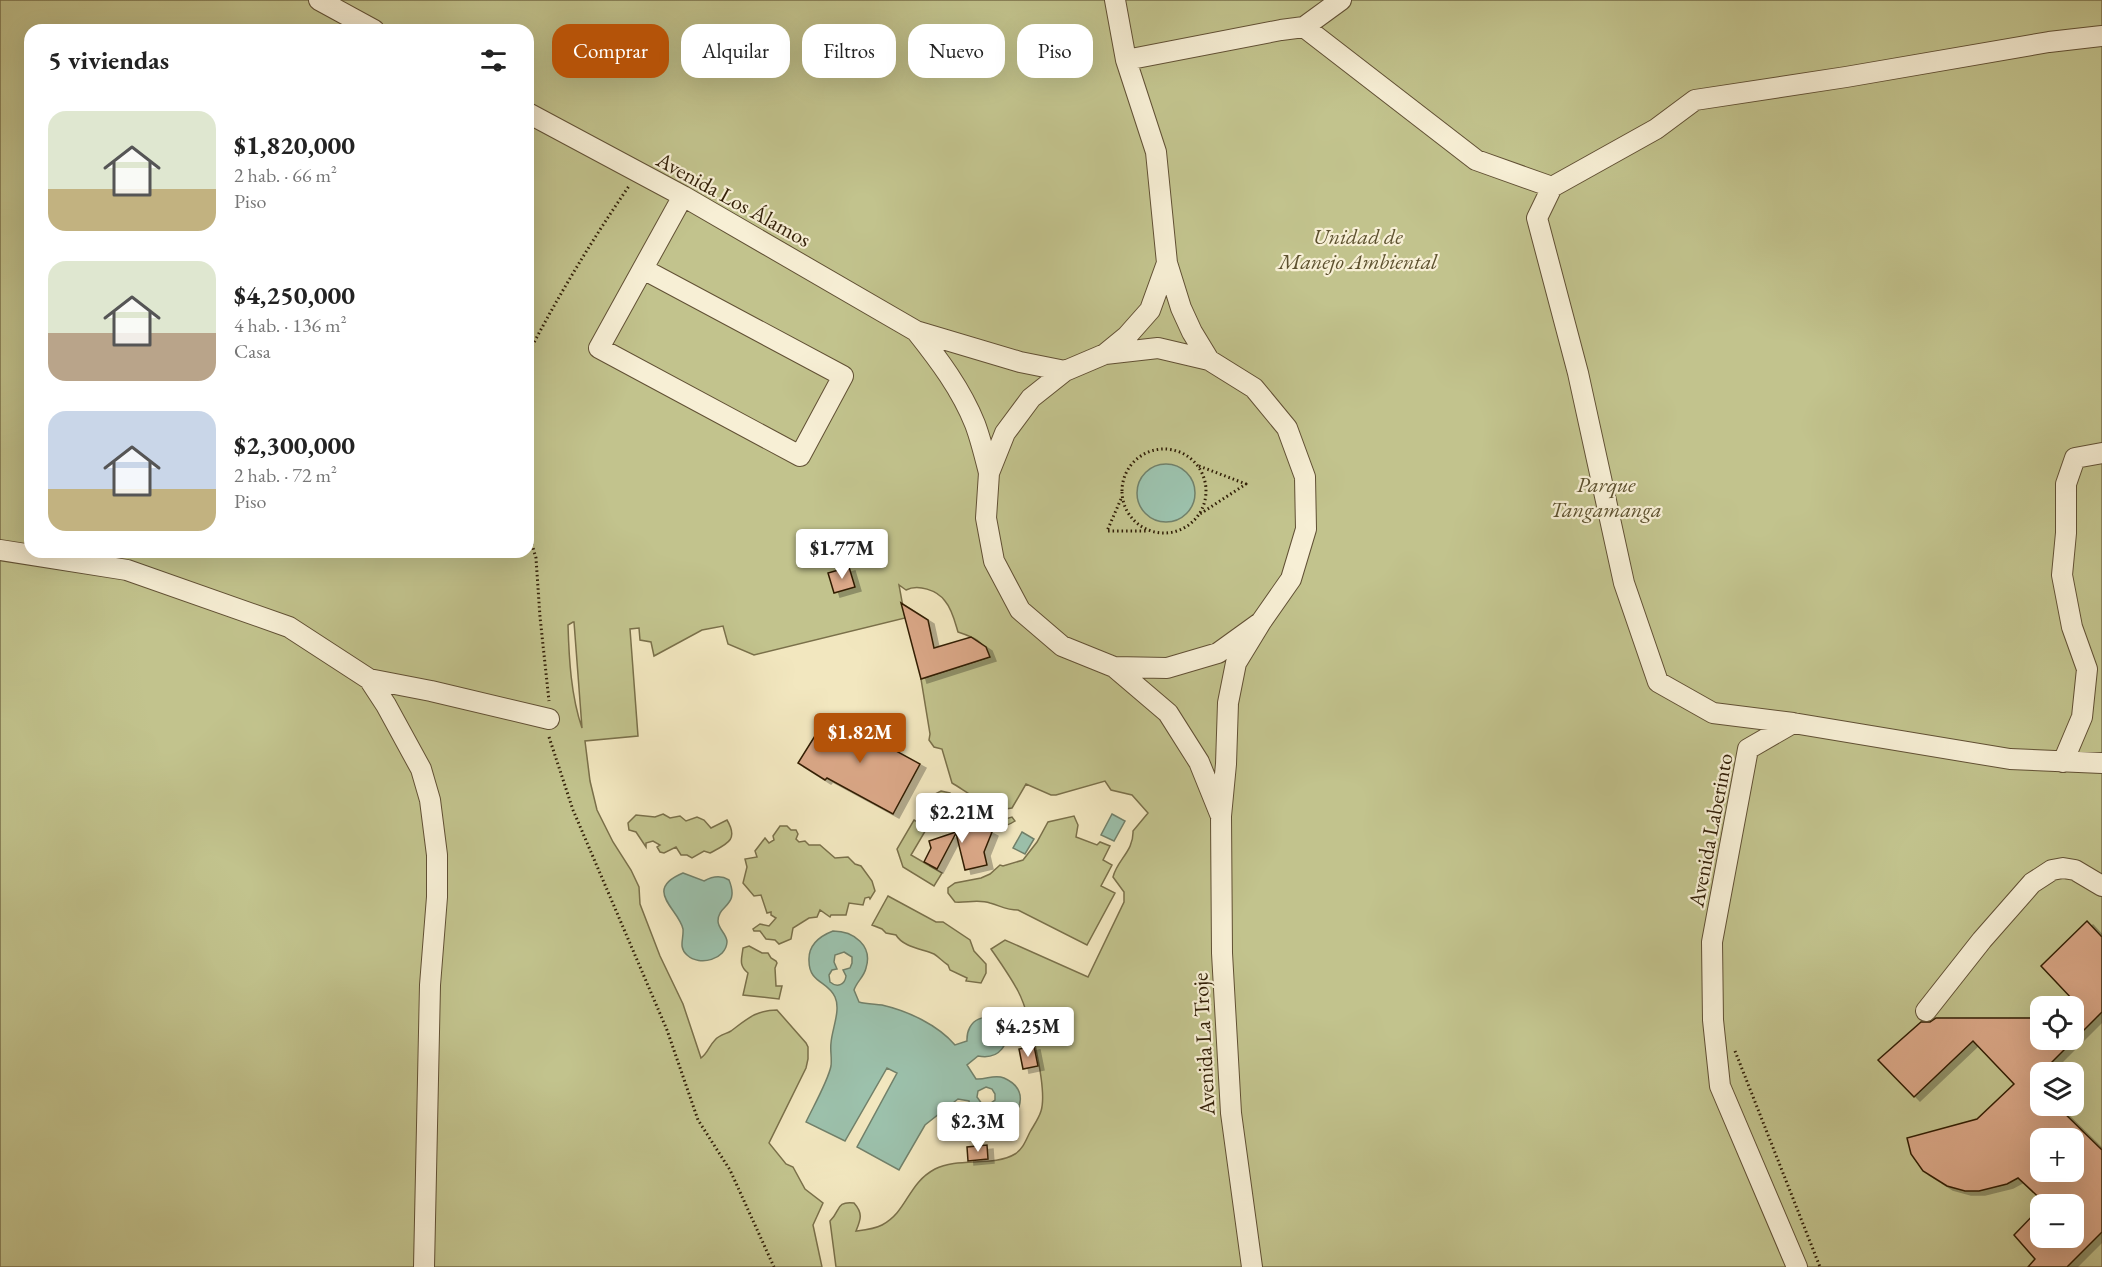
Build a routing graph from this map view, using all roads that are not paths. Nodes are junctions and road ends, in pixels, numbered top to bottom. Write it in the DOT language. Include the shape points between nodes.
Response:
graph roads {
  1 [pos="319,0"];
  2 [pos="1115,0"];
  3 [pos="1341,0"];
  4 [pos="363,24"];
  5 [pos="1304,27"];
  6 [pos="2102,36"];
  7 [pos="1126,60"];
  8 [pos="534,116"];
  9 [pos="1552,187"];
  10 [pos="684,196"];
  11 [pos="1167,263"];
  12 [pos="643,269"];
  13 [pos="915,330"];
  14 [pos="1106,354"];
  15 [pos="1209,360"];
  16 [pos="1065,371"];
  17 [pos="2102,453"];
  18 [pos="989,473"];
  19 [pos="0,550"];
  20 [pos="24,554"];
  21 [pos="51,558"];
  22 [pos="1261,622"];
  23 [pos="1114,667"];
  24 [pos="369,679"];
  25 [pos="549,719"];
  26 [pos="1793,723"];
  27 [pos="2063,762"];
  28 [pos="2102,763"];
  29 [pos="1221,816"];
  30 [pos="2102,886"];
  31 [pos="1926,1011"];
  32 [pos="424,1267"];
  33 [pos="1252,1267"];
  34 [pos="1797,1267"];
  1 -- 4 [label="street"];
  2 -- 7 [label="street"];
  3 -- 5 [label="street"];
  5 -- 7 [label="street"];
  5 -- 9 [label="street" via="1476,160"];
  6 -- 9 [label="street" via="1695,100 1656,129"];
  7 -- 11 [label="street" via="1156,152"];
  8 -- 10 [label="street, Avenida Los Álamos"];
  9 -- 26 [label="street" via="1537,218 1578,373 1624,583 1658,682 1713,713"];
  10 -- 12 [label="street"];
  10 -- 13 [label="street, Avenida Los Álamos"];
  11 -- 14 [label="street" via="1150,310"];
  11 -- 15 [label="street" via="1181,308"];
  12 -- 12 [label="street" via="599,348 800,456 843,376"];
  13 -- 16 [label="street, Avenida Los Álamos" via="1020,362"];
  13 -- 18 [label="street, Avenida Los Álamos" via="961,395 975,425"];
  14 -- 15 [label="street" via="1158,348"];
  14 -- 16 [label="street"];
  15 -- 22 [label="street, Avenida La Troje" via="1254,388 1287,428 1305,477 1306,529 1291,579"];
  16 -- 18 [label="street" via="1031,398 1005,433"];
  17 -- 27 [label="street" via="2075,458 2066,484 2062,575 2072,627 2087,669 2082,717"];
  18 -- 23 [label="street" via="986,518 994,561 1020,610 1062,646"];
  19 -- 20 [label="street"];
  21 -- 24 [label="street" via="127,570 289,627"];
  22 -- 23 [label="street" via="1218,653 1167,668"];
  22 -- 29 [label="street, Avenida La Troje" via="1236,663 1228,703"];
  23 -- 29 [label="street, Avenida La Troje" via="1168,713 1199,762"];
  24 -- 25 [label="street"];
  24 -- 32 [label="street" via="421,769 430,800 437,855"];
  26 -- 27 [label="street" via="2010,759"];
  26 -- 34 [label="street, Avenida Laberinto" via="1748,749 1712,942 1713,1020 1720,1086"];
  27 -- 28 [label="street"];
  29 -- 33 [label="street, Avenida La Troje" via="1222,953 1231,1113"];
  30 -- 31 [label="street" via="2063,868 2032,883"];
}
